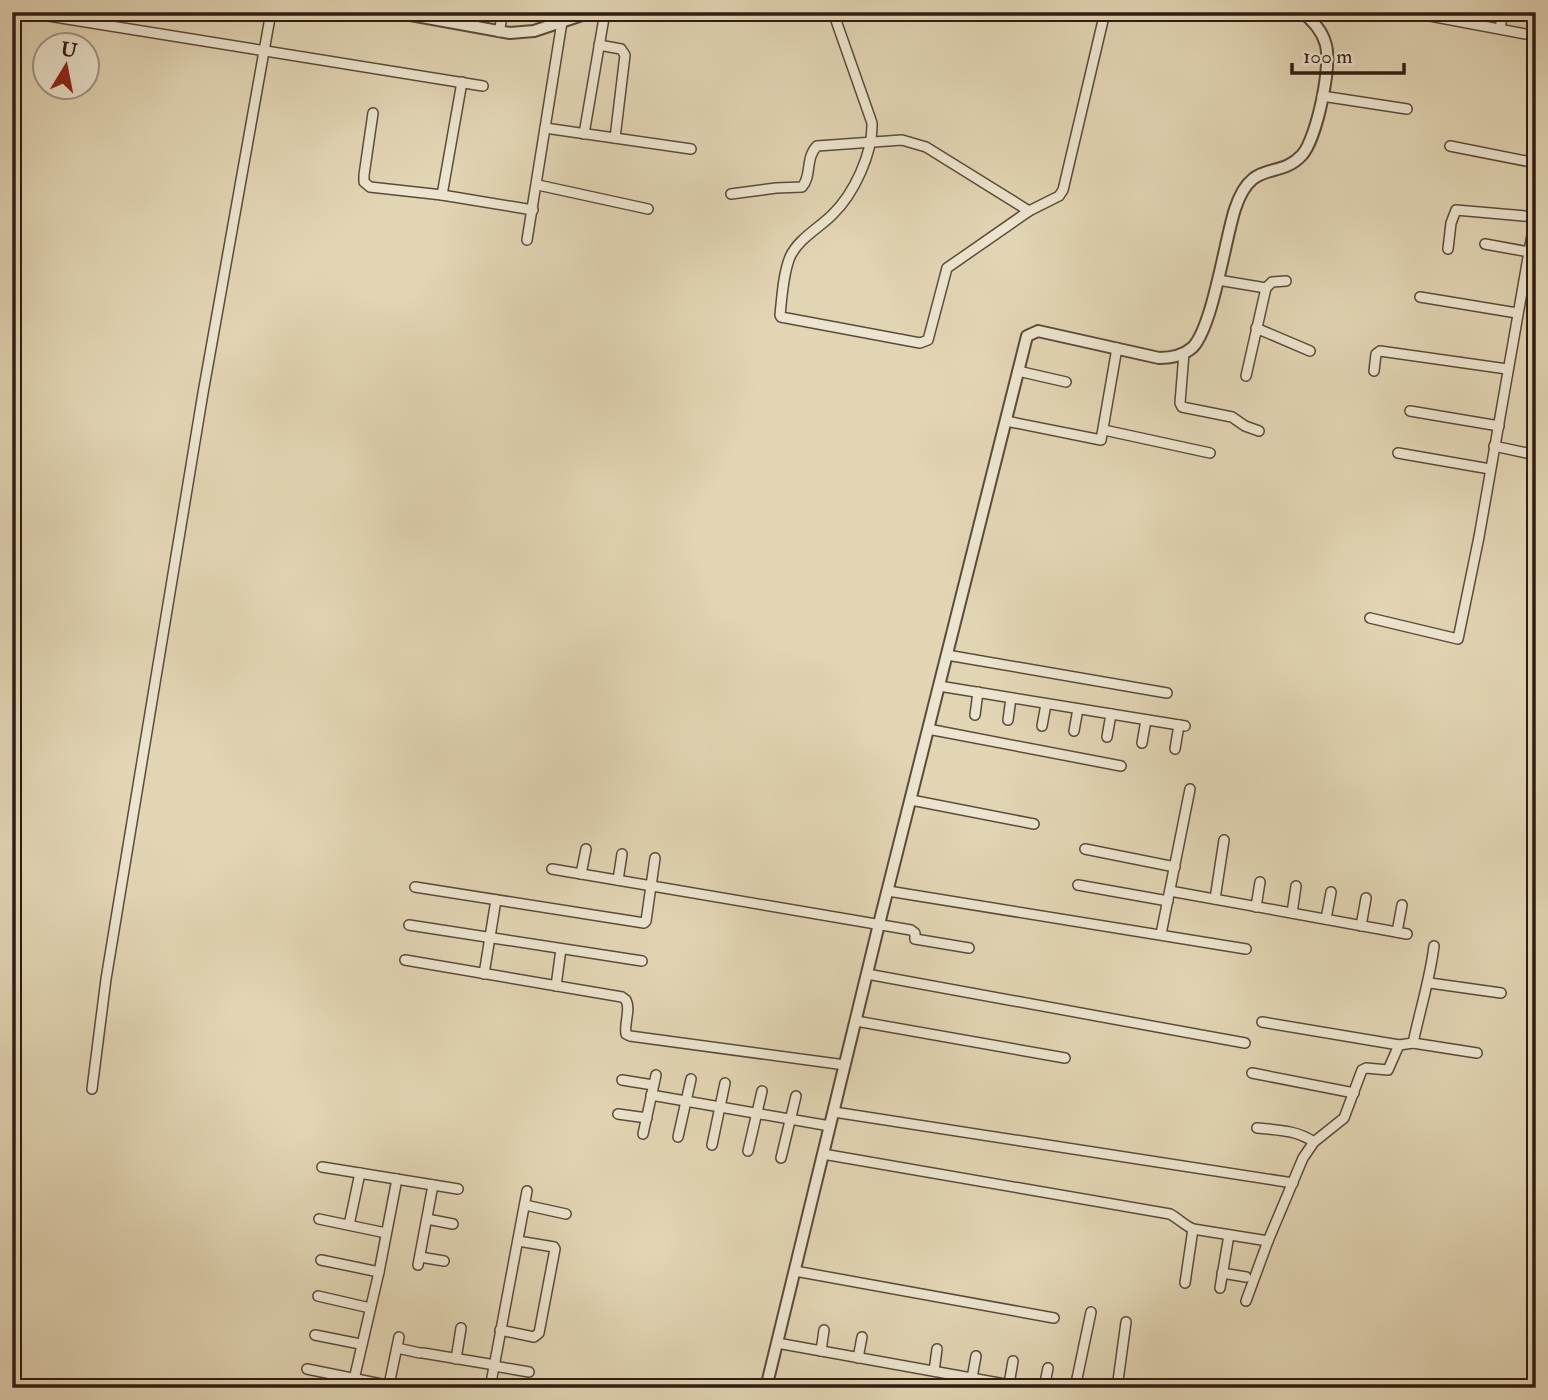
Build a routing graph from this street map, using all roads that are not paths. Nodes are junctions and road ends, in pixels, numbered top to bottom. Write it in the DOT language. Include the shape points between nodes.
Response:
graph roads {
  1 [pos="271,12"];
  2 [pos="503,12"];
  3 [pos="591,12"];
  4 [pos="605,12"];
  5 [pos="834,12"];
  6 [pos="1105,12"];
  7 [pos="1303,12"];
  8 [pos="1409,12"];
  9 [pos="1503,12"];
  10 [pos="30,13"];
  11 [pos="399,13"];
  12 [pos="419,15"];
  13 [pos="562,22"];
  14 [pos="1500,28"];
  15 [pos="499,32"];
  16 [pos="1536,36"];
  17 [pos="599,45"];
  18 [pos="264,49"];
  19 [pos="462,82"];
  20 [pos="483,86"];
  21 [pos="1322,96"];
  22 [pos="1407,109"];
  23 [pos="373,113"];
  24 [pos="545,128"];
  25 [pos="584,134"];
  26 [pos="615,138"];
  27 [pos="871,142"];
  28 [pos="1450,146"];
  29 [pos="691,149"];
  30 [pos="1536,163"];
  31 [pos="538,185"];
  32 [pos="730,194"];
  33 [pos="442,195"];
  34 [pos="648,209"];
  35 [pos="533,210"];
  36 [pos="1029,211"];
  37 [pos="1536,215"];
  38 [pos="527,240"];
  39 [pos="1485,244"];
  40 [pos="1448,249"];
  41 [pos="1528,252"];
  42 [pos="1217,280"];
  43 [pos="1286,281"];
  44 [pos="1266,288"];
  45 [pos="1420,297"];
  46 [pos="1517,313"];
  47 [pos="1256,328"];
  48 [pos="1117,348"];
  49 [pos="1310,351"];
  50 [pos="1184,353"];
  51 [pos="1507,369"];
  52 [pos="1018,371"];
  53 [pos="1374,371"];
  54 [pos="1245,376"];
  55 [pos="1066,382"];
  56 [pos="1410,411"];
  57 [pos="1006,421"];
  58 [pos="1499,426"];
  59 [pos="1104,430"];
  60 [pos="1259,431"];
  61 [pos="1494,446"];
  62 [pos="1210,453"];
  63 [pos="1398,453"];
  64 [pos="1536,454"];
  65 [pos="1490,469"];
  66 [pos="1370,618"];
  67 [pos="947,654"];
  68 [pos="939,686"];
  69 [pos="978,692"];
  70 [pos="1167,692"];
  71 [pos="1011,698"];
  72 [pos="1046,704"];
  73 [pos="1078,709"];
  74 [pos="1111,714"];
  75 [pos="975,715"];
  76 [pos="1008,720"];
  77 [pos="1146,720"];
  78 [pos="1042,726"];
  79 [pos="928,729"];
  80 [pos="1074,731"];
  81 [pos="1107,737"];
  82 [pos="1142,743"];
  83 [pos="1175,749"];
  84 [pos="1121,766"];
  85 [pos="1190,789"];
  86 [pos="911,800"];
  87 [pos="1034,824"];
  88 [pos="1224,840"];
  89 [pos="586,849"];
  90 [pos="1085,849"];
  91 [pos="622,854"];
  92 [pos="656,858"];
  93 [pos="1175,867"];
  94 [pos="552,869"];
  95 [pos="582,874"];
  96 [pos="618,880"];
  97 [pos="1260,882"];
  98 [pos="1078,885"];
  99 [pos="651,886"];
  100 [pos="1296,886"];
  101 [pos="415,887"];
  102 [pos="888,891"];
  103 [pos="1331,892"];
  104 [pos="1169,896"];
  105 [pos="1367,898"];
  106 [pos="1215,899"];
  107 [pos="496,900"];
  108 [pos="1402,905"];
  109 [pos="1256,907"];
  110 [pos="1292,913"];
  111 [pos="1326,919"];
  112 [pos="879,924"];
  113 [pos="409,925"];
  114 [pos="1361,926"];
  115 [pos="1161,934"];
  116 [pos="490,937"];
  117 [pos="1434,946"];
  118 [pos="969,948"];
  119 [pos="561,949"];
  120 [pos="1246,949"];
  121 [pos="405,960"];
  122 [pos="642,961"];
  123 [pos="484,974"];
  124 [pos="867,974"];
  125 [pos="1430,983"];
  126 [pos="556,986"];
  127 [pos="1501,993"];
  128 [pos="856,1021"];
  129 [pos="1262,1021"];
  130 [pos="1245,1043"];
  131 [pos="1413,1043"];
  132 [pos="1399,1045"];
  133 [pos="1477,1053"];
  134 [pos="1065,1058"];
  135 [pos="845,1065"];
  136 [pos="1252,1073"];
  137 [pos="656,1075"];
  138 [pos="691,1079"];
  139 [pos="622,1080"];
  140 [pos="725,1083"];
  141 [pos="92,1089"];
  142 [pos="652,1090"];
  143 [pos="762,1091"];
  144 [pos="1354,1093"];
  145 [pos="796,1096"];
  146 [pos="686,1101"];
  147 [pos="720,1107"];
  148 [pos="834,1112"];
  149 [pos="757,1113"];
  150 [pos="618,1114"];
  151 [pos="646,1118"];
  152 [pos="790,1119"];
  153 [pos="830,1126"];
  154 [pos="1257,1128"];
  155 [pos="643,1134"];
  156 [pos="678,1137"];
  157 [pos="1314,1142"];
  158 [pos="712,1145"];
  159 [pos="748,1151"];
  160 [pos="824,1154"];
  161 [pos="781,1158"];
  162 [pos="322,1167"];
  163 [pos="360,1173"];
  164 [pos="397,1179"];
  165 [pos="1293,1183"];
  166 [pos="433,1185"];
  167 [pos="458,1189"];
  168 [pos="527,1191"];
  169 [pos="525,1205"];
  170 [pos="566,1214"];
  171 [pos="319,1219"];
  172 [pos="426,1219"];
  173 [pos="453,1224"];
  174 [pos="349,1225"];
  175 [pos="1194,1228"];
  176 [pos="386,1233"];
  177 [pos="1229,1235"];
  178 [pos="518,1241"];
  179 [pos="1268,1241"];
  180 [pos="321,1260"];
  181 [pos="443,1261"];
  182 [pos="795,1271"];
  183 [pos="379,1272"];
  184 [pos="1222,1273"];
  185 [pos="1246,1277"];
  186 [pos="1185,1283"];
  187 [pos="1220,1287"];
  188 [pos="318,1296"];
  189 [pos="1246,1301"];
  190 [pos="370,1308"];
  191 [pos="1091,1312"];
  192 [pos="1054,1318"];
  193 [pos="1126,1322"];
  194 [pos="461,1328"];
  195 [pos="500,1330"];
  196 [pos="824,1330"];
  197 [pos="315,1335"];
  198 [pos="399,1337"];
  199 [pos="862,1337"];
  200 [pos="777,1343"];
  201 [pos="360,1344"];
  202 [pos="397,1348"];
  203 [pos="937,1349"];
  204 [pos="821,1351"];
  205 [pos="976,1356"];
  206 [pos="858,1358"];
  207 [pos="456,1359"];
  208 [pos="1013,1361"];
  209 [pos="494,1365"];
  210 [pos="1048,1368"];
  211 [pos="307,1369"];
  212 [pos="933,1371"];
  213 [pos="529,1373"];
  214 [pos="972,1378"];
  215 [pos="352,1383"];
  216 [pos="1009,1384"];
  217 [pos="389,1385"];
  218 [pos="401,1388"];
  219 [pos="490,1388"];
  220 [pos="766,1388"];
  221 [pos="1027,1388"];
  222 [pos="1044,1388"];
  223 [pos="1075,1388"];
  224 [pos="1117,1388"];
  1 -- 18 [label="street"];
  2 -- 15 [label="street"];
  3 -- 13 [label="street"];
  4 -- 17 [label="street"];
  5 -- 27 [label="street" via="872,123"];
  6 -- 36 [label="street" via="1063,190"];
  7 -- 21 [label="street" via="1326,43"];
  8 -- 14 [label="street"];
  9 -- 14 [label="street"];
  10 -- 18 [label="street"];
  11 -- 12 [label="street"];
  12 -- 15 [label="street"];
  13 -- 15 [label="street" via="522,33"];
  13 -- 24 [label="street"];
  14 -- 16 [label="street"];
  17 -- 25 [label="street"];
  17 -- 26 [label="street" via="621,49 625,55"];
  18 -- 19 [label="street"];
  18 -- 141 [label="street" via="106,979"];
  19 -- 20 [label="street"];
  19 -- 33 [label="street"];
  21 -- 22 [label="street"];
  21 -- 42 [label="street" via="1313,138 1299,158 1248,182 1236,208"];
  23 -- 33 [label="street" via="365,184"];
  24 -- 25 [label="street"];
  24 -- 31 [label="street"];
  25 -- 26 [label="street"];
  26 -- 29 [label="street"];
  27 -- 32 [label="street" via="817,146 802,187"];
  27 -- 36 [label="street" via="902,140 926,147"];
  27 -- 36 [label="street" via="846,199 791,255 781,317 925,342 947,268"];
  28 -- 30 [label="street"];
  31 -- 34 [label="street"];
  31 -- 35 [label="street"];
  33 -- 35 [label="street"];
  35 -- 38 [label="street"];
  37 -- 40 [label="street" via="1456,209"];
  37 -- 41 [label="street"];
  39 -- 41 [label="street"];
  41 -- 46 [label="street"];
  42 -- 44 [label="street"];
  42 -- 50 [label="street" via="1199,339"];
  43 -- 44 [label="street" via="1272,282"];
  44 -- 47 [label="street"];
  45 -- 46 [label="street"];
  46 -- 51 [label="street"];
  47 -- 49 [label="street"];
  47 -- 54 [label="street"];
  48 -- 50 [label="street" via="1159,358"];
  48 -- 52 [label="street" via="1032,332"];
  48 -- 59 [label="street"];
  50 -- 60 [label="street" via="1182,407 1233,417"];
  51 -- 53 [label="street" via="1380,351"];
  51 -- 58 [label="street"];
  52 -- 55 [label="street"];
  52 -- 57 [label="street"];
  56 -- 58 [label="street"];
  57 -- 59 [label="street" via="1101,440"];
  57 -- 67 [label="street"];
  58 -- 61 [label="street"];
  59 -- 62 [label="street"];
  61 -- 64 [label="street"];
  61 -- 65 [label="street"];
  63 -- 65 [label="street"];
  65 -- 66 [label="street" via="1458,639"];
  67 -- 68 [label="street"];
  67 -- 70 [label="street"];
  68 -- 69 [label="street"];
  68 -- 79 [label="street"];
  69 -- 71 [label="street"];
  69 -- 75 [label="street"];
  71 -- 72 [label="street"];
  71 -- 76 [label="street"];
  72 -- 73 [label="street"];
  72 -- 78 [label="street"];
  73 -- 74 [label="street"];
  73 -- 80 [label="street"];
  74 -- 77 [label="street"];
  74 -- 81 [label="street"];
  77 -- 82 [label="street"];
  77 -- 83 [label="street" via="1182,726"];
  79 -- 84 [label="street"];
  79 -- 86 [label="street"];
  85 -- 93 [label="street"];
  86 -- 87 [label="street"];
  86 -- 102 [label="street"];
  88 -- 106 [label="street"];
  89 -- 95 [label="street"];
  90 -- 93 [label="street"];
  91 -- 96 [label="street"];
  92 -- 99 [label="street"];
  93 -- 104 [label="street"];
  94 -- 95 [label="street"];
  95 -- 96 [label="street"];
  96 -- 99 [label="street"];
  97 -- 109 [label="street"];
  98 -- 104 [label="street"];
  99 -- 107 [label="street" via="644,923"];
  99 -- 112 [label="street"];
  100 -- 110 [label="street"];
  101 -- 107 [label="street"];
  102 -- 112 [label="street"];
  102 -- 115 [label="street"];
  103 -- 111 [label="street"];
  104 -- 106 [label="street"];
  104 -- 115 [label="street"];
  105 -- 114 [label="street"];
  106 -- 109 [label="street"];
  107 -- 116 [label="street"];
  108 -- 114 [label="street" via="1402,933"];
  109 -- 110 [label="street"];
  110 -- 111 [label="street"];
  111 -- 114 [label="street"];
  112 -- 118 [label="street" via="911,930 915,939"];
  112 -- 124 [label="street"];
  113 -- 116 [label="street"];
  115 -- 120 [label="street"];
  116 -- 119 [label="street"];
  116 -- 123 [label="street"];
  117 -- 125 [label="street"];
  119 -- 122 [label="street"];
  119 -- 126 [label="street"];
  121 -- 123 [label="street"];
  123 -- 126 [label="street"];
  124 -- 128 [label="street"];
  124 -- 130 [label="street"];
  125 -- 127 [label="street"];
  125 -- 131 [label="street"];
  126 -- 135 [label="street" via="626,1000 625,1029 630,1036"];
  128 -- 134 [label="street"];
  128 -- 135 [label="street"];
  129 -- 132 [label="street"];
  131 -- 132 [label="street"];
  131 -- 133 [label="street"];
  132 -- 144 [label="street" via="1388,1070 1362,1070"];
  135 -- 148 [label="street"];
  136 -- 144 [label="street"];
  137 -- 142 [label="street"];
  138 -- 146 [label="street"];
  139 -- 142 [label="street"];
  140 -- 147 [label="street"];
  142 -- 146 [label="street"];
  142 -- 151 [label="street"];
  143 -- 149 [label="street"];
  144 -- 157 [label="street" via="1344,1118"];
  145 -- 152 [label="street"];
  146 -- 147 [label="street"];
  146 -- 156 [label="street"];
  147 -- 149 [label="street"];
  147 -- 158 [label="street"];
  148 -- 153 [label="street"];
  148 -- 165 [label="street"];
  149 -- 152 [label="street"];
  149 -- 159 [label="street"];
  150 -- 151 [label="street"];
  151 -- 155 [label="street"];
  152 -- 153 [label="street"];
  152 -- 161 [label="street"];
  153 -- 160 [label="street"];
  154 -- 157 [label="street" via="1292,1132"];
  157 -- 165 [label="street"];
  160 -- 175 [label="street" via="1170,1214"];
  160 -- 182 [label="street"];
  162 -- 163 [label="street"];
  163 -- 164 [label="street"];
  163 -- 174 [label="street"];
  164 -- 166 [label="street"];
  164 -- 176 [label="street"];
  165 -- 179 [label="street"];
  166 -- 167 [label="street"];
  166 -- 172 [label="street"];
  168 -- 169 [label="street"];
  169 -- 170 [label="street"];
  169 -- 178 [label="street"];
  171 -- 174 [label="street"];
  172 -- 173 [label="street"];
  172 -- 181 [label="street" via="419,1261"];
  174 -- 176 [label="street"];
  175 -- 177 [label="street"];
  175 -- 186 [label="street"];
  176 -- 183 [label="street"];
  177 -- 179 [label="street"];
  177 -- 184 [label="street"];
  178 -- 195 [label="street"];
  178 -- 195 [label="street" via="555,1249 539,1333 534,1337"];
  179 -- 189 [label="street"];
  180 -- 183 [label="street"];
  182 -- 192 [label="street"];
  182 -- 200 [label="street"];
  183 -- 190 [label="street"];
  184 -- 185 [label="street"];
  184 -- 187 [label="street"];
  188 -- 190 [label="street"];
  190 -- 201 [label="street"];
  191 -- 223 [label="street"];
  193 -- 224 [label="street"];
  194 -- 207 [label="street"];
  195 -- 209 [label="street"];
  196 -- 204 [label="street"];
  197 -- 201 [label="street"];
  198 -- 202 [label="street"];
  199 -- 206 [label="street"];
  200 -- 204 [label="street"];
  200 -- 220 [label="street"];
  201 -- 215 [label="street"];
  202 -- 207 [label="street"];
  202 -- 217 [label="street"];
  203 -- 212 [label="street"];
  204 -- 206 [label="street"];
  205 -- 214 [label="street"];
  206 -- 212 [label="street"];
  207 -- 209 [label="street"];
  208 -- 216 [label="street"];
  209 -- 213 [label="street"];
  209 -- 219 [label="street"];
  210 -- 222 [label="street"];
  211 -- 215 [label="street"];
  212 -- 214 [label="street"];
  214 -- 216 [label="street"];
  215 -- 217 [label="street"];
  216 -- 221 [label="street"];
  217 -- 218 [label="street"];
}
